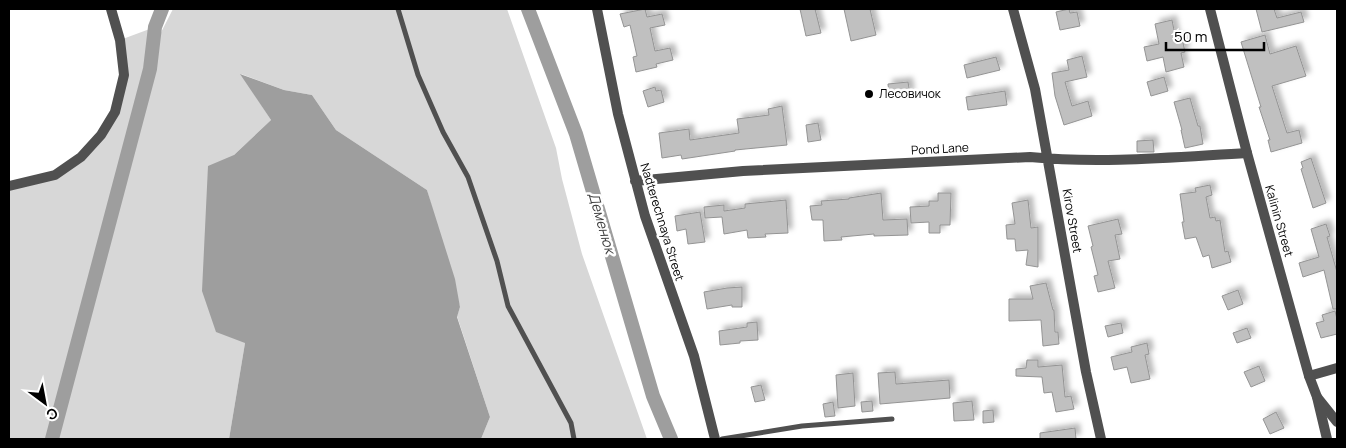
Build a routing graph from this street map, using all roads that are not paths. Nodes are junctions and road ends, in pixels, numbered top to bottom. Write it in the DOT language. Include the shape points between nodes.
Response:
graph roads {
  1 [pos="111,9"];
  2 [pos="398,9"];
  3 [pos="597,9"];
  4 [pos="1013,9"];
  5 [pos="1210,9"];
  6 [pos="1246,153"];
  7 [pos="1048,159"];
  8 [pos="636,181"];
  9 [pos="9,186"];
  10 [pos="1337,368"];
  11 [pos="1309,376"];
  12 [pos="1317,397"];
  13 [pos="892,420"];
  14 [pos="1337,422"];
  15 [pos="574,439"];
  16 [pos="715,439"];
  17 [pos="722,439"];
  18 [pos="1101,439"];
  19 [pos="1327,439"];
  1 -- 9 [label="street" via="120,40 124,74 115,112 101,135 81,157 55,175"];
  2 -- 15 [label="lane" via="418,75 468,177 508,306 571,423"];
  3 -- 8 [label="street, Nadterechnaya Street" via="618,114"];
  4 -- 7 [label="street, Kirov Street" via="1035,89"];
  5 -- 6 [label="street, Kalinin Street"];
  6 -- 7 [label="street, Pond Lane" via="1117,160"];
  6 -- 11 [label="street, Kalinin Street"];
  7 -- 8 [label="street, Pond Lane" via="1030,157 744,171"];
  7 -- 18 [label="street, Kirov Street"];
  8 -- 16 [label="street, Nadterechnaya Street" via="694,356"];
  10 -- 11 [label="street"];
  11 -- 12 [label="street, Kalinin Street"];
  12 -- 14 [label="street"];
  12 -- 19 [label="street, Kalinin Street"];
  13 -- 17 [label="lane" via="802,426"];
}
